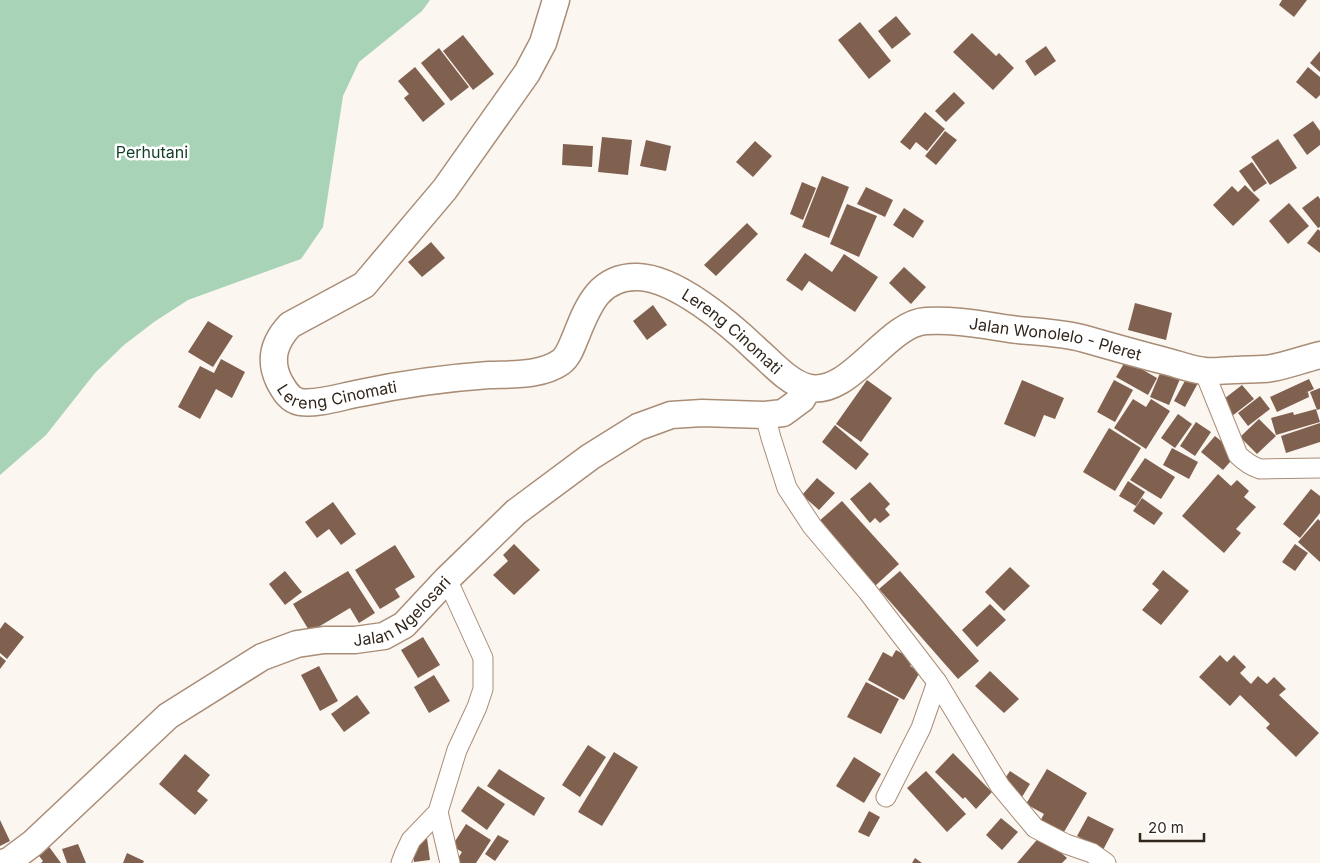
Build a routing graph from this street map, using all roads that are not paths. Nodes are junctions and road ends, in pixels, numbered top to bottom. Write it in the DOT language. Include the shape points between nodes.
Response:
graph roads {
  1 [pos="556,0"];
  2 [pos="1320,355"];
  3 [pos="1204,371"];
  4 [pos="808,388"];
  5 [pos="765,415"];
  6 [pos="1320,468"];
  7 [pos="447,579"];
  8 [pos="937,682"];
  9 [pos="886,797"];
  10 [pos="438,812"];
  11 [pos="2,863"];
  12 [pos="401,863"];
  13 [pos="450,863"];
  14 [pos="1106,863"];
  1 -- 4 [label="main road, Lereng Cinomati" via="543,43 527,73 438,196 364,285 284,331 275,346 273,363 286,392 296,401 310,402 462,377 537,372 564,360 589,303 602,290 614,281 637,277 660,282 698,301 781,372"];
  2 -- 3 [label="main road, Jalan Wonolelo - Pleret" via="1271,368"];
  3 -- 4 [label="main road, Jalan Wonolelo - Pleret" via="1080,337 922,321 899,332 840,380 821,389"];
  3 -- 6 [label="street" via="1238,455 1245,462 1260,469"];
  4 -- 5 [label="main road, Jalan Ngelosari" via="802,399 783,413"];
  5 -- 7 [label="main road, Jalan Ngelosari" via="671,415 638,427 590,457 516,512"];
  5 -- 8 [label="street" via="787,488 812,526"];
  7 -- 10 [label="street" via="483,658 483,688 478,707 457,750"];
  7 -- 11 [label="main road, Jalan Ngelosari" via="404,626 384,636 297,644 262,657 168,716 32,843"];
  8 -- 9 [label="street" via="921,728"];
  8 -- 14 [label="street" via="1000,786 1035,828 1092,853"];
  10 -- 12 [label="street" via="412,840"];
  10 -- 13 [label="street"];
}
